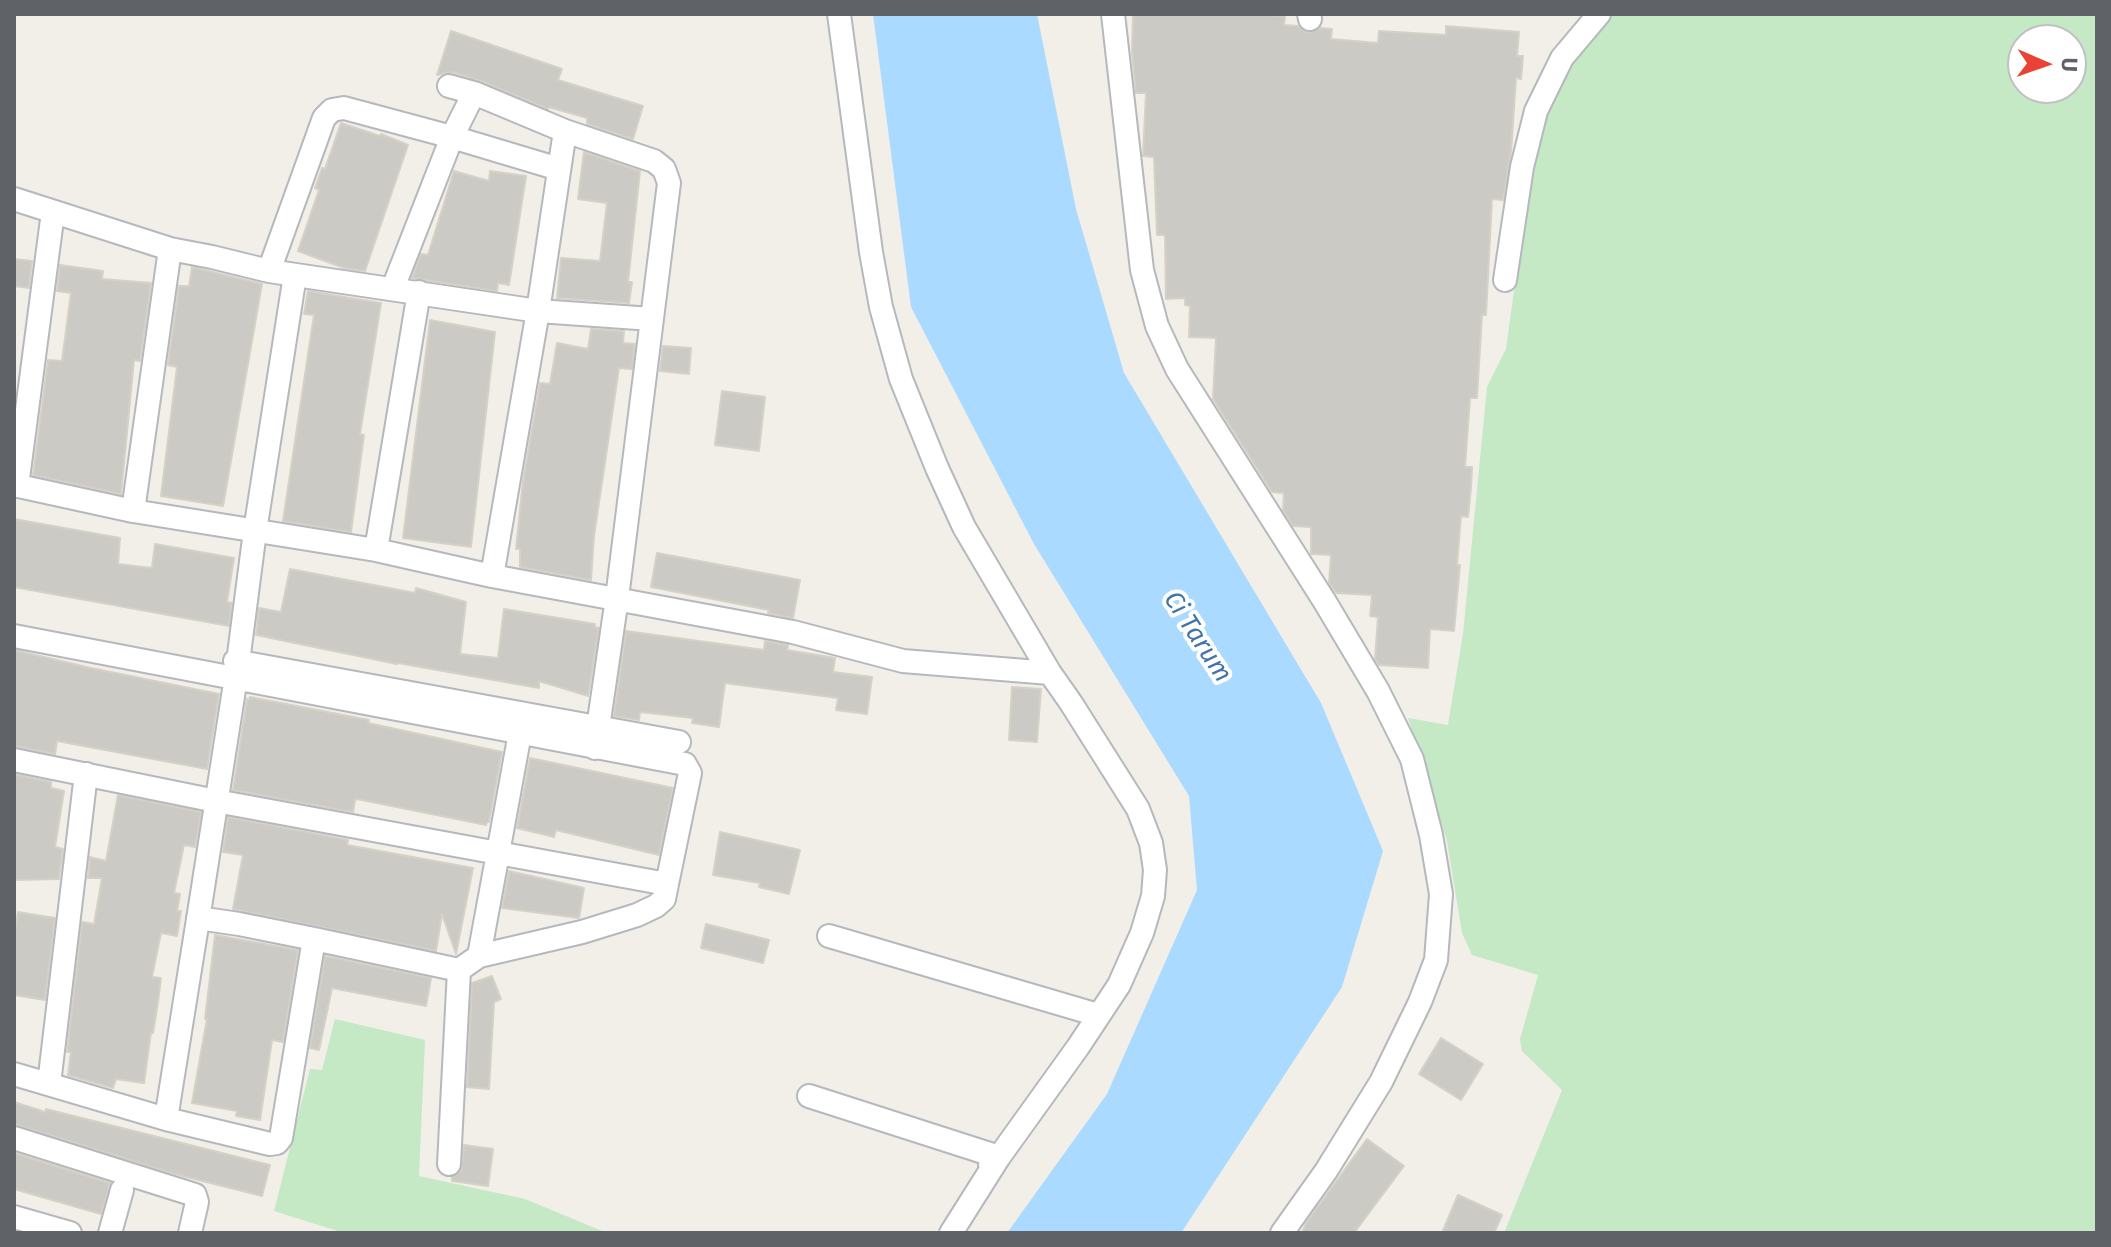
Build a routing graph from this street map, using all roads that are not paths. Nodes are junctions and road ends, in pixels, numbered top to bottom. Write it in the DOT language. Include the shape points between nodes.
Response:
graph roads {
  1 [pos="839,14"];
  2 [pos="1113,14"];
  3 [pos="1599,14"];
  4 [pos="449,86"];
  5 [pos="474,93"];
  6 [pos="565,131"];
  7 [pos="452,137"];
  8 [pos="559,169"];
  9 [pos="14,199"];
  10 [pos="53,212"];
  11 [pos="170,249"];
  12 [pos="269,271"];
  13 [pos="295,275"];
  14 [pos="1505,280"];
  15 [pos="393,288"];
  16 [pos="419,292"];
  17 [pos="538,311"];
  18 [pos="652,319"];
  19 [pos="16,486"];
  20 [pos="133,511"];
  21 [pos="255,531"];
  22 [pos="376,550"];
  23 [pos="492,576"];
  24 [pos="617,598"];
  25 [pos="14,621"];
  26 [pos="14,636"];
  27 [pos="93,643"];
  28 [pos="237,669"];
  29 [pos="1050,673"];
  30 [pos="397,700"];
  31 [pos="520,733"];
  32 [pos="596,738"];
  33 [pos="679,742"];
  34 [pos="14,760"];
  35 [pos="86,774"];
  36 [pos="216,801"];
  37 [pos="498,853"];
  38 [pos="667,884"];
  39 [pos="198,918"];
  40 [pos="829,936"];
  41 [pos="314,939"];
  42 [pos="479,956"];
  43 [pos="459,970"];
  44 [pos="1098,1015"];
  45 [pos="14,1074"];
  46 [pos="49,1084"];
  47 [pos="809,1096"];
  48 [pos="166,1119"];
  49 [pos="14,1138"];
  50 [pos="999,1157"];
  51 [pos="449,1164"];
  52 [pos="122,1190"];
  53 [pos="14,1217"];
  54 [pos="70,1233"];
  55 [pos="110,1233"];
  56 [pos="190,1233"];
  57 [pos="933,1233"];
  58 [pos="951,1233"];
  59 [pos="1282,1233"];
  1 -- 29 [label="street" via="878,294 901,379 964,527"];
  2 -- 59 [label="street" via="1142,270 1157,326 1177,369 1378,691 1412,759 1441,894 1436,960 1420,1002 1381,1082"];
  3 -- 14 [label="street" via="1562,58 1536,111"];
  4 -- 5 [label="street"];
  5 -- 6 [label="street"];
  5 -- 7 [label="street"];
  6 -- 8 [label="street"];
  6 -- 18 [label="street" via="664,169 669,183"];
  7 -- 8 [label="street"];
  7 -- 12 [label="street" via="344,108 332,110 324,118"];
  7 -- 15 [label="street"];
  8 -- 17 [label="street"];
  9 -- 10 [label="street"];
  10 -- 11 [label="street"];
  10 -- 19 [label="street"];
  11 -- 12 [label="street"];
  11 -- 20 [label="street"];
  12 -- 13 [label="street"];
  13 -- 15 [label="street"];
  13 -- 21 [label="street"];
  15 -- 16 [label="street"];
  16 -- 17 [label="street"];
  16 -- 22 [label="street"];
  17 -- 18 [label="street"];
  17 -- 23 [label="street"];
  18 -- 24 [label="street"];
  19 -- 20 [label="street"];
  20 -- 21 [label="street"];
  21 -- 22 [label="street"];
  21 -- 28 [label="street"];
  22 -- 23 [label="street"];
  23 -- 24 [label="street"];
  24 -- 29 [label="street" via="793,632 903,661"];
  24 -- 32 [label="street"];
  25 -- 27 [label="street"];
  26 -- 27 [label="street"];
  27 -- 28 [label="street"];
  28 -- 30 [label="street"];
  28 -- 36 [label="street"];
  29 -- 44 [label="street" via="1138,809 1155,870 1142,933 1119,985"];
  30 -- 31 [label="street"];
  30 -- 32 [label="street"];
  31 -- 32 [label="street"];
  31 -- 37 [label="street"];
  32 -- 33 [label="street"];
  32 -- 38 [label="street" via="689,767"];
  34 -- 35 [label="street"];
  35 -- 36 [label="street"];
  35 -- 46 [label="street"];
  36 -- 37 [label="street"];
  36 -- 39 [label="street"];
  37 -- 38 [label="street"];
  37 -- 42 [label="street"];
  38 -- 42 [label="street" via="664,899 637,915"];
  39 -- 41 [label="street"];
  39 -- 48 [label="street"];
  40 -- 44 [label="street"];
  41 -- 43 [label="street"];
  41 -- 48 [label="street" via="277,1143"];
  42 -- 43 [label="street"];
  43 -- 51 [label="street"];
  44 -- 50 [label="street"];
  45 -- 46 [label="street"];
  46 -- 48 [label="street"];
  47 -- 50 [label="street"];
  49 -- 56 [label="street" via="195,1195"];
  50 -- 57 [label="street"];
  50 -- 58 [label="street"];
  52 -- 55 [label="street"];
  53 -- 54 [label="street"];
}
